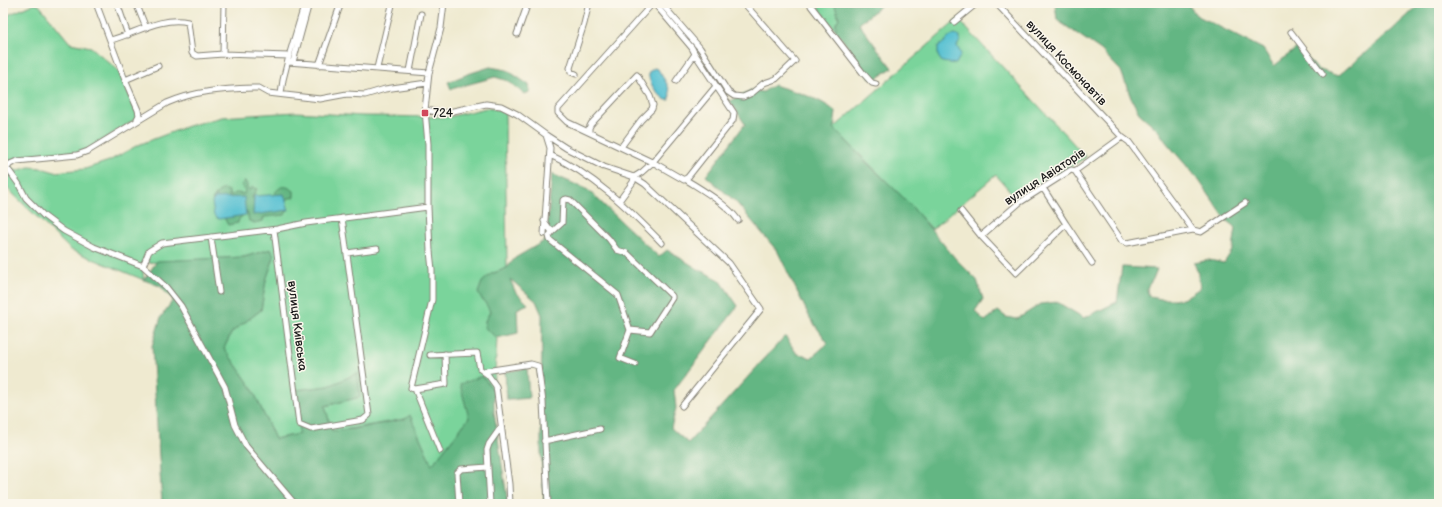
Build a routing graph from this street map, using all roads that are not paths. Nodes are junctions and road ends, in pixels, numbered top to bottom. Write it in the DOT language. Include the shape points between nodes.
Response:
graph roads {
  1 [pos="96,3"];
  2 [pos="117,3"];
  3 [pos="136,3"];
  4 [pos="224,3"];
  5 [pos="307,3"];
  6 [pos="341,3"];
  7 [pos="390,3"];
  8 [pos="444,3"];
  9 [pos="528,3"];
  10 [pos="589,3"];
  11 [pos="654,3"];
  12 [pos="661,3"];
  13 [pos="744,3"];
  14 [pos="977,3"];
  15 [pos="996,3"];
  16 [pos="811,4"];
  17 [pos="421,14"];
  18 [pos="954,22"];
  19 [pos="146,28"];
  20 [pos="1291,32"];
  21 [pos="128,34"];
  22 [pos="517,34"];
  23 [pos="111,40"];
  24 [pos="223,54"];
  25 [pos="695,54"];
  26 [pos="290,60"];
  27 [pos="319,65"];
  28 [pos="158,66"];
  29 [pos="377,68"];
  30 [pos="410,71"];
  31 [pos="429,73"];
  32 [pos="576,74"];
  33 [pos="1323,74"];
  34 [pos="125,80"];
  35 [pos="676,81"];
  36 [pos="427,83"];
  37 [pos="876,84"];
  38 [pos="716,86"];
  39 [pos="281,94"];
  40 [pos="425,110"];
  41 [pos="136,120"];
  42 [pos="589,132"];
  43 [pos="546,135"];
  44 [pos="1122,136"];
  45 [pos="621,148"];
  46 [pos="550,155"];
  47 [pos="652,163"];
  48 [pos="5,167"];
  49 [pos="1075,171"];
  50 [pos="634,177"];
  51 [pos="685,179"];
  52 [pos="1043,188"];
  53 [pos="618,201"];
  54 [pos="1245,202"];
  55 [pos="428,207"];
  56 [pos="961,211"];
  57 [pos="342,218"];
  58 [pos="738,220"];
  59 [pos="544,221"];
  60 [pos="1066,224"];
  61 [pos="274,230"];
  62 [pos="1193,230"];
  63 [pos="552,232"];
  64 [pos="544,234"];
  65 [pos="981,236"];
  66 [pos="211,237"];
  67 [pos="662,243"];
  68 [pos="377,249"];
  69 [pos="347,253"];
  70 [pos="1092,263"];
  71 [pos="143,266"];
  72 [pos="219,292"];
  73 [pos="630,330"];
  74 [pos="445,354"];
  75 [pos="430,355"];
  76 [pos="635,364"];
  77 [pos="485,373"];
  78 [pos="415,389"];
  79 [pos="682,406"];
  80 [pos="501,427"];
  81 [pos="600,429"];
  82 [pos="544,441"];
  83 [pos="440,451"];
  84 [pos="488,467"];
  85 [pos="295,504"];
  86 [pos="458,504"];
  87 [pos="490,504"];
  88 [pos="510,504"];
  89 [pos="548,504"];
  1 -- 23 [label="street"];
  2 -- 21 [label="street"];
  3 -- 19 [label="street"];
  4 -- 24 [label="street"];
  5 -- 26 [label="street"];
  6 -- 27 [label="street"];
  7 -- 29 [label="street" via="392,5"];
  8 -- 31 [label="street" via="441,28"];
  9 -- 22 [label="street"];
  10 -- 32 [label="street" via="570,68 571,72"];
  11 -- 25 [label="street" via="685,37"];
  11 -- 42 [label="street" via="558,108 558,113 567,122"];
  12 -- 13 [label="street" via="700,48 726,89 734,96 743,97 764,83 776,79 795,62"];
  14 -- 18 [label="street"];
  15 -- 44 [label="street, вулиця Космонавтів"];
  16 -- 37 [label="street" via="863,73"];
  17 -- 30 [label="street"];
  19 -- 21 [label="street"];
  19 -- 24 [label="street" via="164,22 188,22 192,54"];
  20 -- 33 [label="street"];
  21 -- 23 [label="street"];
  23 -- 34 [label="street"];
  24 -- 26 [label="street"];
  25 -- 35 [label="street"];
  25 -- 38 [label="street"];
  26 -- 27 [label="street"];
  26 -- 39 [label="street"];
  27 -- 29 [label="street"];
  28 -- 34 [label="street"];
  29 -- 30 [label="street"];
  30 -- 31 [label="street"];
  31 -- 36 [label="street"];
  34 -- 41 [label="street" via="138,110"];
  36 -- 39 [label="street" via="385,89 365,95 347,94 320,99"];
  36 -- 40 [label="street"];
  38 -- 47 [label="street"];
  38 -- 51 [label="street" via="734,113 733,120"];
  39 -- 41 [label="street" via="268,94 259,88 209,91 178,98"];
  40 -- 43 [label="street" via="444,113 494,104 509,109"];
  40 -- 55 [label="street"];
  41 -- 48 [label="street" via="88,151 17,161"];
  42 -- 45 [label="street"];
  42 -- 45 [label="street" via="591,124 637,75 650,96 652,109"];
  43 -- 46 [label="street"];
  43 -- 50 [label="street" via="598,164"];
  44 -- 49 [label="street, вулиця Авіаторів"];
  44 -- 62 [label="street, вулиця Космонавтів"];
  45 -- 47 [label="street"];
  46 -- 53 [label="street" via="586,175"];
  46 -- 59 [label="street"];
  47 -- 50 [label="street"];
  47 -- 51 [label="street"];
  48 -- 71 [label="street" via="31,204 64,231 94,247"];
  49 -- 52 [label="street, вулиця Авіаторів" via="1071,170"];
  49 -- 62 [label="street" via="1122,241 1127,244"];
  50 -- 53 [label="street"];
  50 -- 79 [label="street" via="645,184 729,263 762,309"];
  51 -- 58 [label="street" via="710,195"];
  52 -- 60 [label="street"];
  52 -- 65 [label="street, вулиця Авіаторів" via="1019,203"];
  53 -- 67 [label="street"];
  54 -- 62 [label="street" via="1201,232"];
  55 -- 57 [label="street"];
  55 -- 78 [label="street" via="432,300 411,388"];
  56 -- 65 [label="street"];
  57 -- 61 [label="street"];
  57 -- 69 [label="street"];
  59 -- 63 [label="street"];
  59 -- 64 [label="street"];
  60 -- 65 [label="street" via="1016,273"];
  60 -- 70 [label="street"];
  61 -- 66 [label="street"];
  61 -- 69 [label="street, вулиця Київська" via="299,424 310,429 363,420 369,415"];
  63 -- 73 [label="street" via="550,240 618,295"];
  63 -- 73 [label="street" via="562,223 563,200 570,200 617,250 627,253 672,296 650,332"];
  66 -- 71 [label="street" via="162,242 149,251"];
  66 -- 72 [label="street"];
  68 -- 69 [label="street"];
  71 -- 85 [label="street" via="166,287 181,306 225,386 240,436"];
  73 -- 76 [label="street" via="620,358"];
  74 -- 75 [label="street"];
  74 -- 77 [label="street" via="477,353 480,370"];
  74 -- 78 [label="street" via="446,384"];
  77 -- 80 [label="street" via="496,386"];
  77 -- 82 [label="street" via="523,365 538,366 543,402"];
  78 -- 83 [label="street"];
  80 -- 84 [label="street" via="487,450"];
  80 -- 88 [label="street"];
  81 -- 82 [label="street"];
  82 -- 89 [label="street"];
  84 -- 86 [label="street" via="462,469 457,473"];
  84 -- 87 [label="street"];
}
